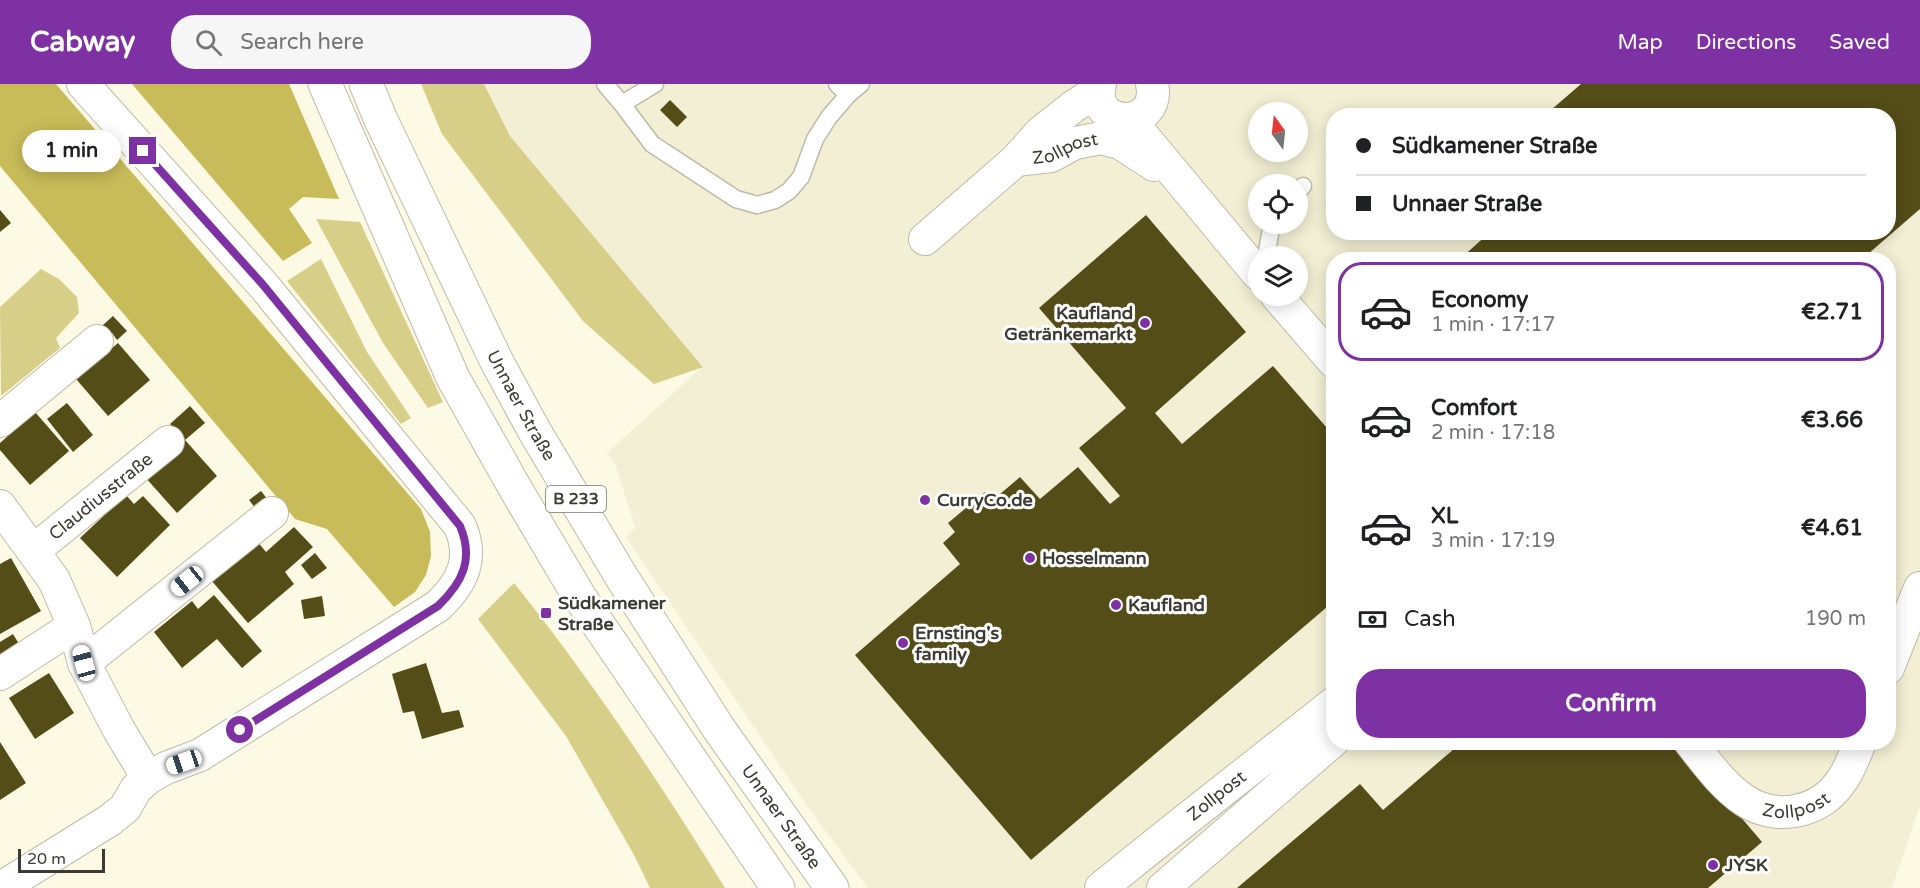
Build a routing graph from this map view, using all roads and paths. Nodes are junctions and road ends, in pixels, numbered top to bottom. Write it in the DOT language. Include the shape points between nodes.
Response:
graph roads {
  1 [pos="83,84"];
  2 [pos="325,84"];
  3 [pos="366,84"];
  4 [pos="605,84"];
  5 [pos="655,84"];
  6 [pos="861,84"];
  7 [pos="843,90"];
  8 [pos="1152,91"];
  9 [pos="1108,101"];
  10 [pos="622,104"];
  11 [pos="1016,160"];
  12 [pos="1176,177"];
  13 [pos="925,239"];
  14 [pos="1248,254"];
  15 [pos="1286,306"];
  16 [pos="97,341"];
  17 [pos="1326,353"];
  18 [pos="0,421"];
  19 [pos="168,442"];
  20 [pos="0,506"];
  21 [pos="272,513"];
  22 [pos="33,551"];
  23 [pos="1920,588"];
  24 [pos="74,626"];
  25 [pos="1896,648"];
  26 [pos="84,663"];
  27 [pos="0,674"];
  28 [pos="1326,710"];
  29 [pos="1326,747"];
  30 [pos="1696,750"];
  31 [pos="1856,750"];
  32 [pos="148,778"];
  33 [pos="1,888"];
  34 [pos="778,888"];
  35 [pos="832,888"];
  36 [pos="1101,888"];
  37 [pos="1163,888"];
  1 -- 32 [label="street" via="264,286 460,526 467,555 453,592 438,606 201,755"];
  2 -- 34 [label="main road, B 233" via="453,378 579,596"];
  3 -- 35 [label="main road, Unnaer Straße / B 233" via="497,362 535,432 719,729"];
  4 -- 10 [label="lane"];
  5 -- 10 [label="lane"];
  6 -- 7 [label="lane"];
  7 -- 10 [label="lane" via="815,139 801,177 775,200 757,205 736,199 652,144"];
  8 -- 9 [label="street" via="1149,106 1135,118"];
  8 -- 12 [label="street, Zollpost" via="1155,122"];
  9 -- 11 [label="street, Zollpost"];
  9 -- 12 [label="street, Zollpost"];
  11 -- 12 [label="street, Zollpost" via="1051,156 1075,143 1101,138 1120,143"];
  11 -- 13 [label="street, Zollpost"];
  12 -- 14 [label="street, Zollpost"];
  15 -- 17 [label="street"];
  16 -- 18 [label="street"];
  19 -- 22 [label="street, Claudiusstraße"];
  20 -- 22 [label="street, Claudiusstraße"];
  21 -- 26 [label="street"];
  22 -- 24 [label="street, Claudiusstraße" via="54,580"];
  23 -- 25 [label="street"];
  24 -- 26 [label="street, Claudiusstraße"];
  24 -- 27 [label="street"];
  26 -- 32 [label="street, Claudiusstraße"];
  28 -- 36 [label="street, Zollpost"];
  29 -- 37 [label="street, Zollpost"];
  30 -- 31 [label="street, Zollpost" via="1744,800 1782,813 1814,805 1827,797 1842,781"];
  32 -- 33 [label="street" via="125,808 110,820"];
}
